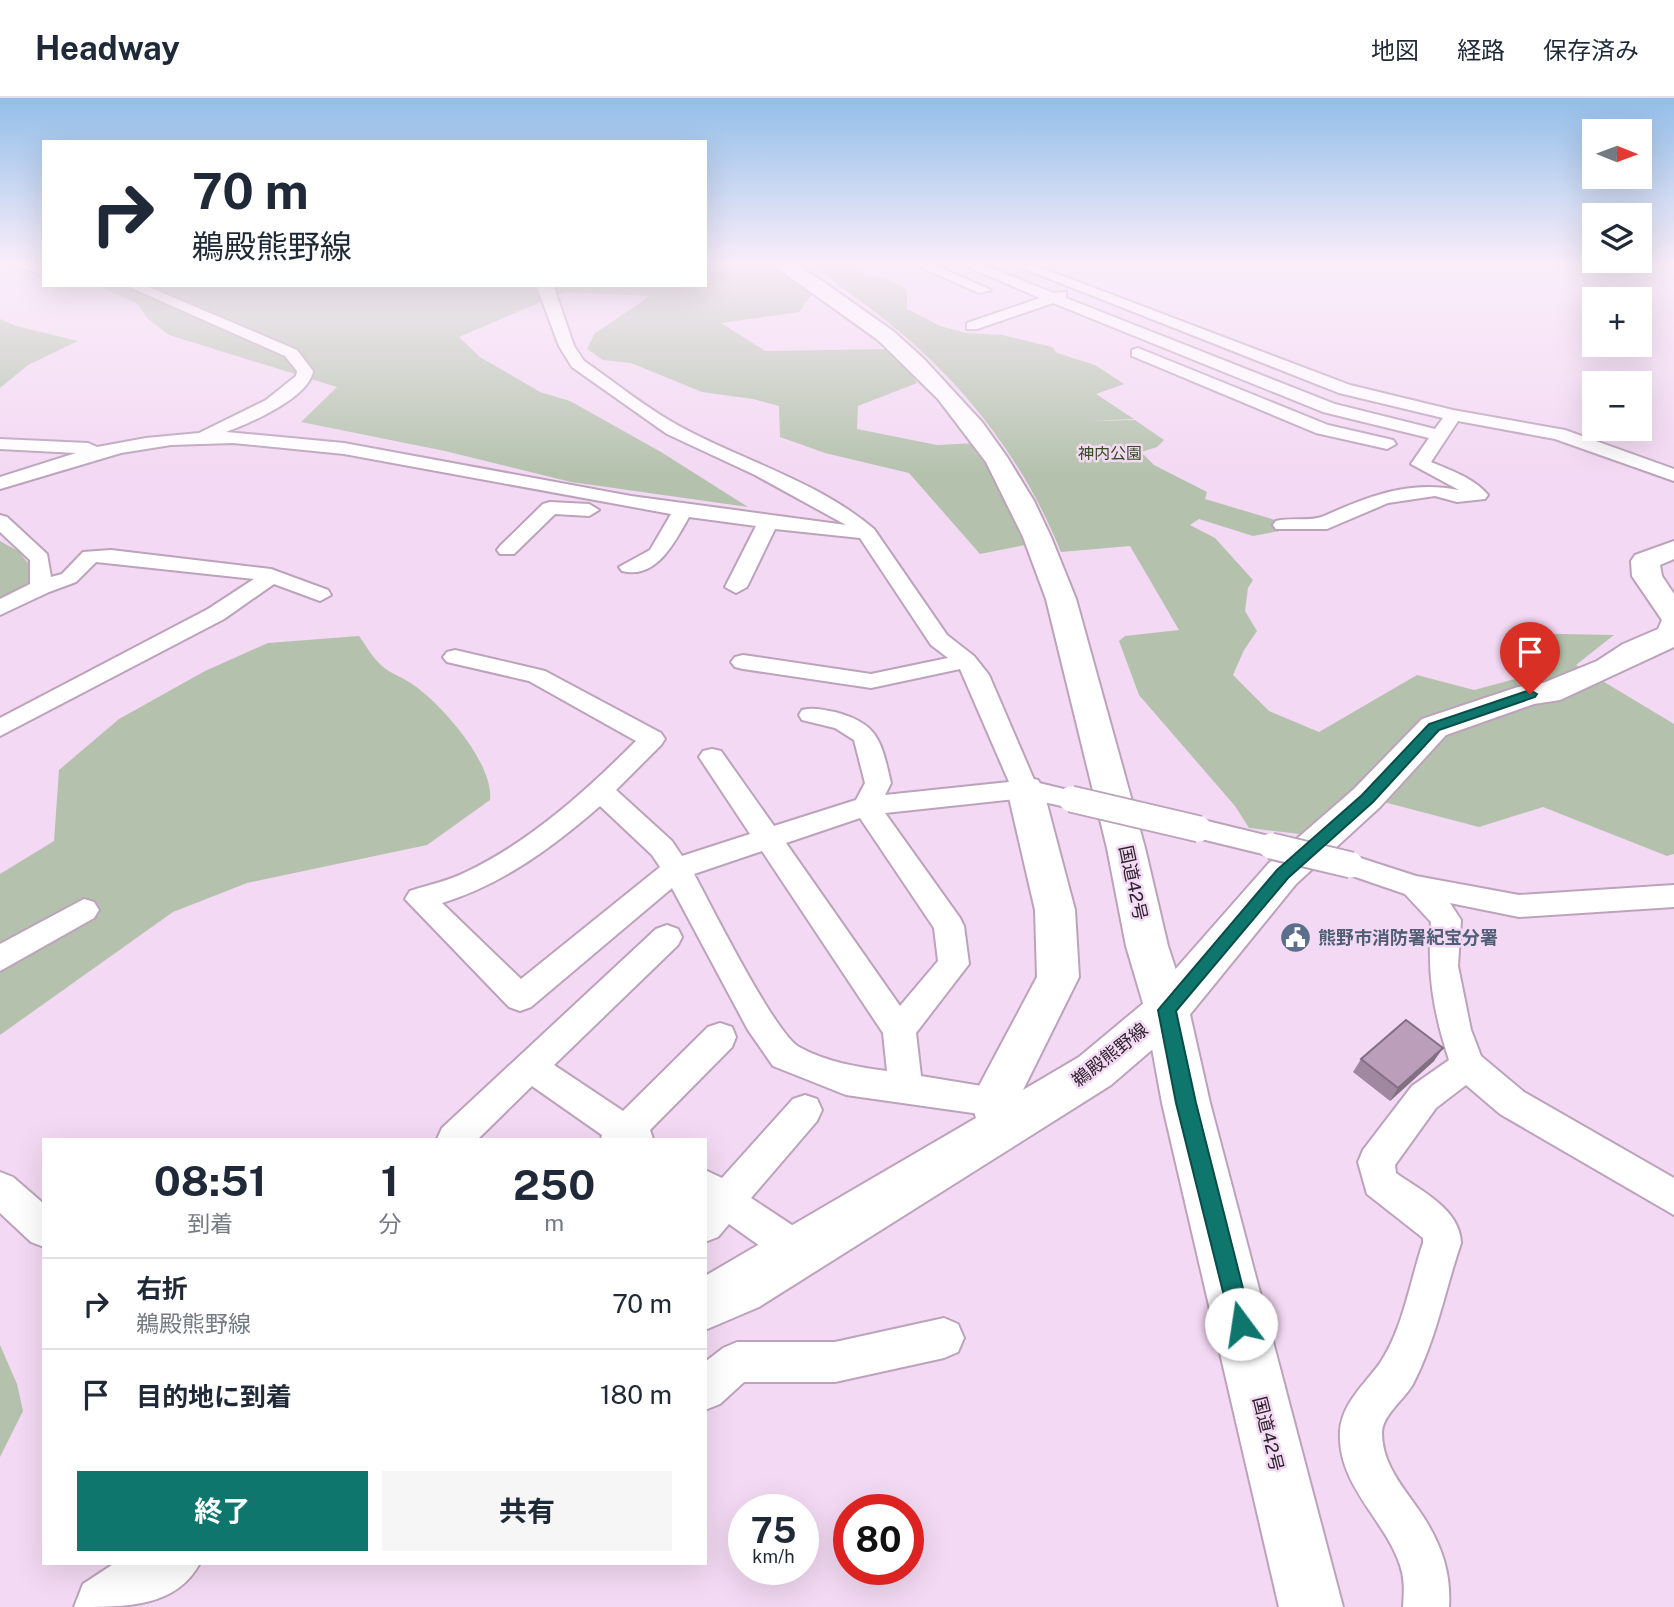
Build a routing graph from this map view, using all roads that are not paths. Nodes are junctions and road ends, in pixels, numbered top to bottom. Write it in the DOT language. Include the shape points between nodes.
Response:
graph roads {
  1 [pos="243,332"];
  2 [pos="562,332"];
  3 [pos="883,332"];
  4 [pos="1137,332"];
  5 [pos="1196,332"];
  6 [pos="1219,341"];
  7 [pos="1122,346"];
  8 [pos="1186,352"];
  9 [pos="1158,361"];
  10 [pos="1452,415"];
  11 [pos="1440,435"];
  12 [pos="195,438"];
  13 [pos="244,440"];
  14 [pos="0,444"];
  15 [pos="1387,444"];
  16 [pos="112,449"];
  17 [pos="1674,475"];
  18 [pos="0,484"];
  19 [pos="0,499"];
  20 [pos="675,510"];
  21 [pos="0,521"];
  22 [pos="768,523"];
  23 [pos="1283,525"];
  24 [pos="867,533"];
  25 [pos="1674,549"];
  26 [pos="508,550"];
  27 [pos="629,567"];
  28 [pos="271,575"];
  29 [pos="41,587"];
  30 [pos="736,587"];
  31 [pos="320,595"];
  32 [pos="0,608"];
  33 [pos="1674,616"];
  34 [pos="1674,625"];
  35 [pos="455,657"];
  36 [pos="965,661"];
  37 [pos="743,662"];
  38 [pos="811,715"];
  39 [pos="0,728"];
  40 [pos="712,757"];
  41 [pos="1025,789"];
  42 [pos="602,792"];
  43 [pos="866,806"];
  44 [pos="768,839"];
  45 [pos="676,869"];
  46 [pos="1415,886"];
  47 [pos="1674,896"];
  48 [pos="84,909"];
  49 [pos="667,937"];
  50 [pos="0,959"];
  51 [pos="1167,1010"];
  52 [pos="899,1030"];
  53 [pos="720,1037"];
  54 [pos="1467,1065"];
  55 [pos="531,1067"];
  56 [pos="905,1088"];
  57 [pos="806,1110"];
  58 [pos="999,1114"];
  59 [pos="627,1137"];
  60 [pos="455,1138"];
  61 [pos="0,1189"];
  62 [pos="1674,1198"];
  63 [pos="712,1204"];
  64 [pos="42,1227"];
  65 [pos="797,1250"];
  66 [pos="707,1302"];
  67 [pos="944,1338"];
  68 [pos="707,1387"];
  69 [pos="166,1565"];
  70 [pos="106,1607"];
  71 [pos="1311,1607"];
  72 [pos="1426,1607"];
  1 -- 12 [label="street" via="291,353 305,371 304,377 265,409"];
  2 -- 24 [label="street" via="566,351 578,364 673,430 773,477"];
  3 -- 51 [label="main road, 国道42号" via="961,410 1023,503 1065,613"];
  4 -- 8 [label="street"];
  5 -- 6 [label="street"];
  6 -- 8 [label="street"];
  6 -- 10 [label="street" via="1345,388"];
  7 -- 9 [label="street"];
  8 -- 9 [label="street"];
  8 -- 11 [label="street" via="1329,408"];
  9 -- 15 [label="street" via="1322,429"];
  10 -- 11 [label="street"];
  10 -- 17 [label="street" via="1559,434"];
  11 -- 23 [label="street" via="1420,464 1478,495 1435,491 1384,498 1326,523"];
  12 -- 13 [label="street"];
  12 -- 16 [label="street"];
  13 -- 19 [label="street" via="203,454 86,469 20,488"];
  13 -- 20 [label="street" via="346,447"];
  14 -- 16 [label="street"];
  16 -- 18 [label="street"];
  20 -- 22 [label="street"];
  20 -- 26 [label="street" via="550,508"];
  20 -- 27 [label="street" via="658,554"];
  21 -- 29 [label="street" via="40,558"];
  22 -- 24 [label="street"];
  22 -- 30 [label="street"];
  24 -- 36 [label="street" via="939,640"];
  25 -- 33 [label="main road" via="1645,561 1647,576"];
  28 -- 29 [label="street" via="90,556 69,578"];
  28 -- 31 [label="street"];
  28 -- 39 [label="street" via="216,614"];
  29 -- 32 [label="street"];
  34 -- 51 [label="main road, 鵜殿熊野線" via="1662,641 1634,651 1608,668 1548,693 1530,694 1434,727 1367,798 1282,874"];
  35 -- 42 [label="street" via="537,676 652,738"];
  36 -- 37 [label="street" via="871,681"];
  36 -- 41 [label="street" via="977,675"];
  38 -- 43 [label="street" via="855,724 867,736 878,783"];
  40 -- 44 [label="street"];
  41 -- 43 [label="street"];
  41 -- 46 [label="street, bridge" via="1351,865"];
  41 -- 58 [label="main road" via="1055,910 1058,977"];
  42 -- 45 [label="street" via="662,848"];
  42 -- 45 [label="street" via="548,835 480,878 421,899 520,998"];
  43 -- 44 [label="street"];
  43 -- 52 [label="street" via="949,926 954,964"];
  44 -- 45 [label="street"];
  44 -- 52 [label="street"];
  45 -- 56 [label="street" via="759,1021 785,1056 846,1080"];
  46 -- 47 [label="street" via="1519,906"];
  46 -- 54 [label="street" via="1446,920 1443,966"];
  48 -- 50 [label="street"];
  49 -- 55 [label="street"];
  51 -- 58 [label="main road, 鵜殿熊野線" via="1095,1071"];
  51 -- 71 [label="main road, 国道42号"];
  52 -- 56 [label="street"];
  53 -- 59 [label="street"];
  54 -- 62 [label="street" via="1513,1103"];
  54 -- 72 [label="street" via="1424,1097 1376,1162 1380,1182 1441,1230 1442,1243 1399,1371 1373,1402 1360,1430 1364,1457 1380,1492 1423,1560 1431,1587"];
  55 -- 59 [label="street"];
  55 -- 60 [label="street"];
  56 -- 58 [label="street"];
  57 -- 63 [label="street"];
  58 -- 65 [label="main road, 鵜殿熊野線"];
  61 -- 64 [label="street"];
  63 -- 65 [label="street"];
  65 -- 66 [label="main road, 鵜殿熊野線" via="740,1288"];
  67 -- 68 [label="street" via="835,1362 737,1362"];
  69 -- 70 [label="main road"];
}
